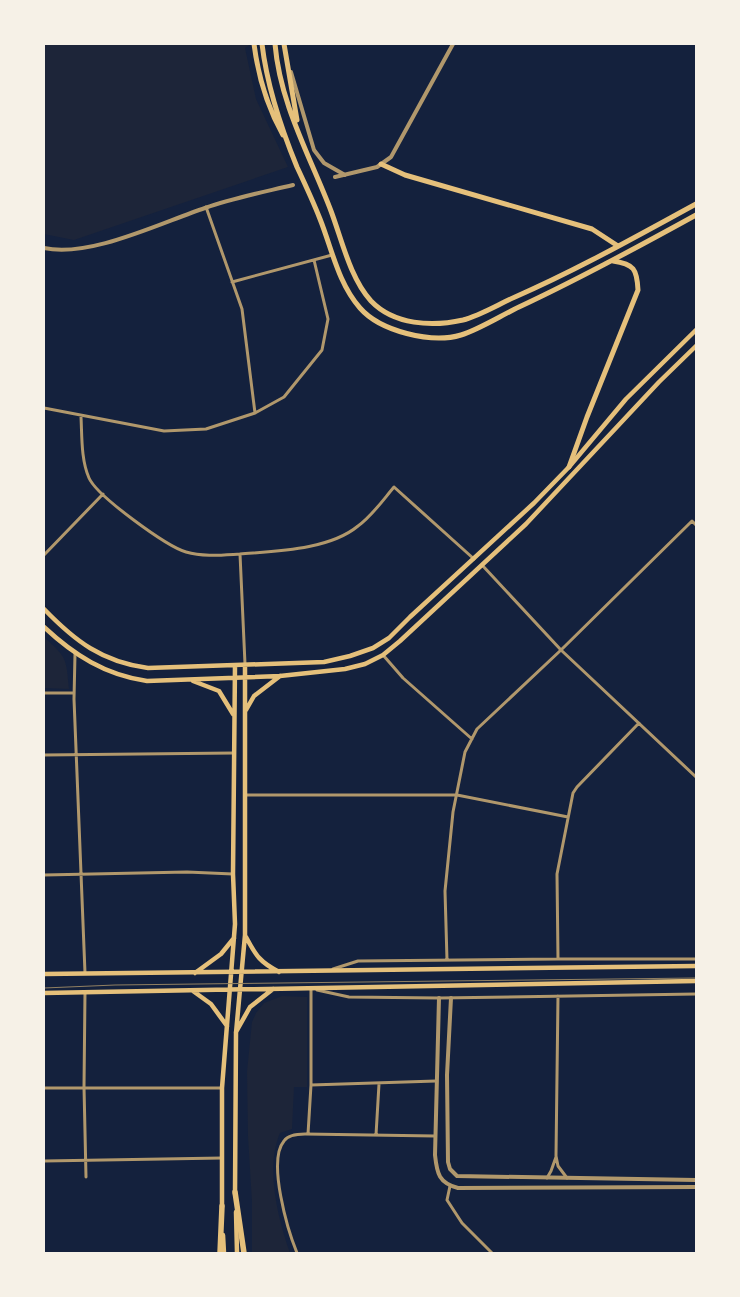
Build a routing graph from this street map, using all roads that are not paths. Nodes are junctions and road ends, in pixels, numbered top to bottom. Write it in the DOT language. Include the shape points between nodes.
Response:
graph roads {
  1 [pos="254,44"];
  2 [pos="262,44"];
  3 [pos="275,44"];
  4 [pos="453,44"];
  5 [pos="284,46"];
  6 [pos="299,136"];
  7 [pos="290,146"];
  8 [pos="381,164"];
  9 [pos="345,175"];
  10 [pos="335,177"];
  11 [pos="293,184"];
  12 [pos="696,204"];
  13 [pos="206,207"];
  14 [pos="696,215"];
  15 [pos="618,246"];
  16 [pos="44,248"];
  17 [pos="333,255"];
  18 [pos="314,260"];
  19 [pos="612,261"];
  20 [pos="232,282"];
  21 [pos="696,330"];
  22 [pos="696,346"];
  23 [pos="44,408"];
  24 [pos="256,413"];
  25 [pos="81,417"];
  26 [pos="569,467"];
  27 [pos="103,494"];
  28 [pos="696,525"];
  29 [pos="240,554"];
  30 [pos="44,555"];
  31 [pos="474,559"];
  32 [pos="482,565"];
  33 [pos="44,609"];
  34 [pos="44,627"];
  35 [pos="561,650"];
  36 [pos="75,654"];
  37 [pos="383,655"];
  38 [pos="235,665"];
  39 [pos="245,665"];
  40 [pos="280,676"];
  41 [pos="245,677"];
  42 [pos="235,678"];
  43 [pos="189,680"];
  44 [pos="44,693"];
  45 [pos="74,693"];
  46 [pos="246,711"];
  47 [pos="234,716"];
  48 [pos="639,723"];
  49 [pos="472,739"];
  50 [pos="234,753"];
  51 [pos="44,755"];
  52 [pos="76,755"];
  53 [pos="696,777"];
  54 [pos="245,795"];
  55 [pos="457,795"];
  56 [pos="568,817"];
  57 [pos="233,874"];
  58 [pos="44,875"];
  59 [pos="82,875"];
  60 [pos="245,935"];
  61 [pos="235,937"];
  62 [pos="558,959"];
  63 [pos="696,959"];
  64 [pos="448,960"];
  65 [pos="696,966"];
  66 [pos="280,972"];
  67 [pos="325,972"];
  68 [pos="195,973"];
  69 [pos="232,973"];
  70 [pos="242,973"];
  71 [pos="44,974"];
  72 [pos="85,974"];
  73 [pos="696,981"];
  74 [pos="274,988"];
  75 [pos="310,988"];
  76 [pos="230,989"];
  77 [pos="240,989"];
  78 [pos="192,990"];
  79 [pos="85,992"];
  80 [pos="44,993"];
  81 [pos="696,994"];
  82 [pos="558,996"];
  83 [pos="438,998"];
  84 [pos="451,998"];
  85 [pos="438,1009"];
  86 [pos="450,1009"];
  87 [pos="227,1026"];
  88 [pos="236,1033"];
  89 [pos="436,1081"];
  90 [pos="378,1084"];
  91 [pos="311,1085"];
  92 [pos="84,1087"];
  93 [pos="44,1088"];
  94 [pos="222,1088"];
  95 [pos="308,1134"];
  96 [pos="376,1135"];
  97 [pos="435,1136"];
  98 [pos="556,1156"];
  99 [pos="222,1158"];
  100 [pos="86,1160"];
  101 [pos="44,1162"];
  102 [pos="86,1177"];
  103 [pos="547,1178"];
  104 [pos="567,1178"];
  105 [pos="696,1180"];
  106 [pos="450,1186"];
  107 [pos="696,1187"];
  108 [pos="235,1192"];
  109 [pos="222,1206"];
  110 [pos="220,1253"];
  111 [pos="224,1253"];
  112 [pos="237,1253"];
  113 [pos="244,1253"];
  114 [pos="297,1253"];
  115 [pos="492,1253"];
  1 -- 7 [label="main road" via="256,62 274,120"];
  2 -- 7 [label="main road" via="272,94"];
  3 -- 6 [label="main road" via="284,91"];
  4 -- 8 [label="street" via="391,157"];
  5 -- 6 [label="main road"];
  5 -- 9 [label="street" via="314,150 324,163"];
  6 -- 15 [label="main road" via="352,271 370,300 381,310 405,320 432,324 464,320"];
  7 -- 17 [label="main road"];
  8 -- 9 [label="street"];
  8 -- 15 [label="main road" via="592,229"];
  9 -- 10 [label="street"];
  11 -- 13 [label="street"];
  12 -- 15 [label="main road"];
  13 -- 16 [label="street" via="94,245 63,250"];
  13 -- 20 [label="street"];
  14 -- 19 [label="main road"];
  17 -- 18 [label="street"];
  17 -- 19 [label="main road" via="345,288 374,321 425,338 460,335"];
  18 -- 20 [label="street"];
  18 -- 24 [label="street" via="328,319 322,350 284,397"];
  19 -- 26 [label="main road" via="628,263 633,268 638,290"];
  20 -- 24 [label="street" via="242,310"];
  21 -- 26 [label="main road" via="626,399"];
  22 -- 32 [label="main road" via="526,524"];
  23 -- 25 [label="street"];
  24 -- 25 [label="street" via="206,429 164,431"];
  25 -- 27 [label="street" via="89,477"];
  26 -- 31 [label="main road"];
  27 -- 29 [label="street" via="171,546 203,555"];
  27 -- 30 [label="street"];
  28 -- 35 [label="street" via="692,521"];
  29 -- 31 [label="street" via="320,544 341,536 358,527 394,487"];
  29 -- 39 [label="street"];
  31 -- 39 [label="main road" via="389,638 373,648 324,662"];
  32 -- 35 [label="street"];
  32 -- 37 [label="main road"];
  33 -- 38 [label="main road" via="85,645 128,666"];
  34 -- 36 [label="main road"];
  35 -- 48 [label="street"];
  35 -- 49 [label="street" via="477,729"];
  36 -- 43 [label="main road" via="122,676 147,681"];
  36 -- 45 [label="street"];
  37 -- 40 [label="main road" via="345,670"];
  37 -- 49 [label="street" via="403,678"];
  38 -- 39 [label="main road"];
  38 -- 42 [label="main road"];
  39 -- 41 [label="main road"];
  40 -- 41 [label="main road"];
  40 -- 46 [label="main road" via="254,696"];
  41 -- 42 [label="main road"];
  41 -- 46 [label="main road"];
  42 -- 43 [label="main road"];
  42 -- 47 [label="main road"];
  43 -- 47 [label="main road" via="219,691"];
  44 -- 45 [label="street"];
  45 -- 52 [label="street"];
  46 -- 54 [label="main road"];
  47 -- 50 [label="main road"];
  48 -- 53 [label="street"];
  48 -- 56 [label="street" via="577,786"];
  49 -- 55 [label="street" via="465,752"];
  50 -- 52 [label="street"];
  50 -- 57 [label="main road"];
  51 -- 52 [label="street"];
  52 -- 59 [label="street"];
  54 -- 55 [label="street"];
  54 -- 60 [label="main road"];
  55 -- 56 [label="street"];
  55 -- 64 [label="street" via="445,891"];
  56 -- 62 [label="street" via="557,874"];
  57 -- 59 [label="street"];
  57 -- 61 [label="main road"];
  58 -- 59 [label="street"];
  59 -- 72 [label="street"];
  60 -- 66 [label="main road" via="256,957"];
  60 -- 70 [label="main road"];
  61 -- 68 [label="main road" via="221,954"];
  61 -- 69 [label="main road"];
  62 -- 63 [label="street"];
  62 -- 64 [label="street"];
  64 -- 67 [label="street" via="358,961"];
  65 -- 67 [label="main road"];
  66 -- 67 [label="main road"];
  66 -- 70 [label="main road"];
  68 -- 69 [label="main road"];
  68 -- 72 [label="main road"];
  69 -- 70 [label="main road"];
  69 -- 76 [label="main road"];
  70 -- 77 [label="main road"];
  71 -- 72 [label="main road"];
  73 -- 75 [label="main road"];
  74 -- 75 [label="main road"];
  74 -- 77 [label="main road"];
  74 -- 88 [label="main road" via="250,1007"];
  75 -- 83 [label="street" via="349,997"];
  75 -- 91 [label="street"];
  76 -- 77 [label="main road"];
  76 -- 78 [label="main road"];
  76 -- 87 [label="main road"];
  77 -- 88 [label="main road"];
  78 -- 79 [label="main road"];
  78 -- 87 [label="main road" via="211,1004"];
  79 -- 80 [label="main road"];
  79 -- 92 [label="street"];
  81 -- 82 [label="street"];
  82 -- 84 [label="street"];
  82 -- 98 [label="street"];
  83 -- 84 [label="street"];
  83 -- 85 [label="street"];
  84 -- 86 [label="street"];
  85 -- 86 [label="street"];
  85 -- 89 [label="street"];
  86 -- 103 [label="street" via="447,1075 450,1168 457,1176 465,1178"];
  87 -- 94 [label="main road"];
  88 -- 108 [label="main road"];
  89 -- 90 [label="street"];
  89 -- 97 [label="street"];
  90 -- 91 [label="street"];
  90 -- 96 [label="street"];
  91 -- 95 [label="street"];
  92 -- 93 [label="street"];
  92 -- 94 [label="street"];
  92 -- 100 [label="street"];
  94 -- 99 [label="main road"];
  95 -- 96 [label="street"];
  95 -- 114 [label="street" via="284,1139 279,1157 278,1184 288,1231"];
  96 -- 97 [label="street"];
  97 -- 106 [label="street" via="436,1168 439,1177"];
  98 -- 103 [label="street"];
  98 -- 104 [label="street" via="558,1166"];
  99 -- 100 [label="street"];
  99 -- 109 [label="main road"];
  100 -- 101 [label="street"];
  100 -- 102 [label="street"];
  103 -- 104 [label="street"];
  104 -- 105 [label="street"];
  106 -- 107 [label="street"];
  106 -- 115 [label="street" via="447,1200 462,1222"];
  108 -- 112 [label="main road"];
  108 -- 113 [label="highway"];
  109 -- 110 [label="highway"];
  109 -- 111 [label="main road"];
}
